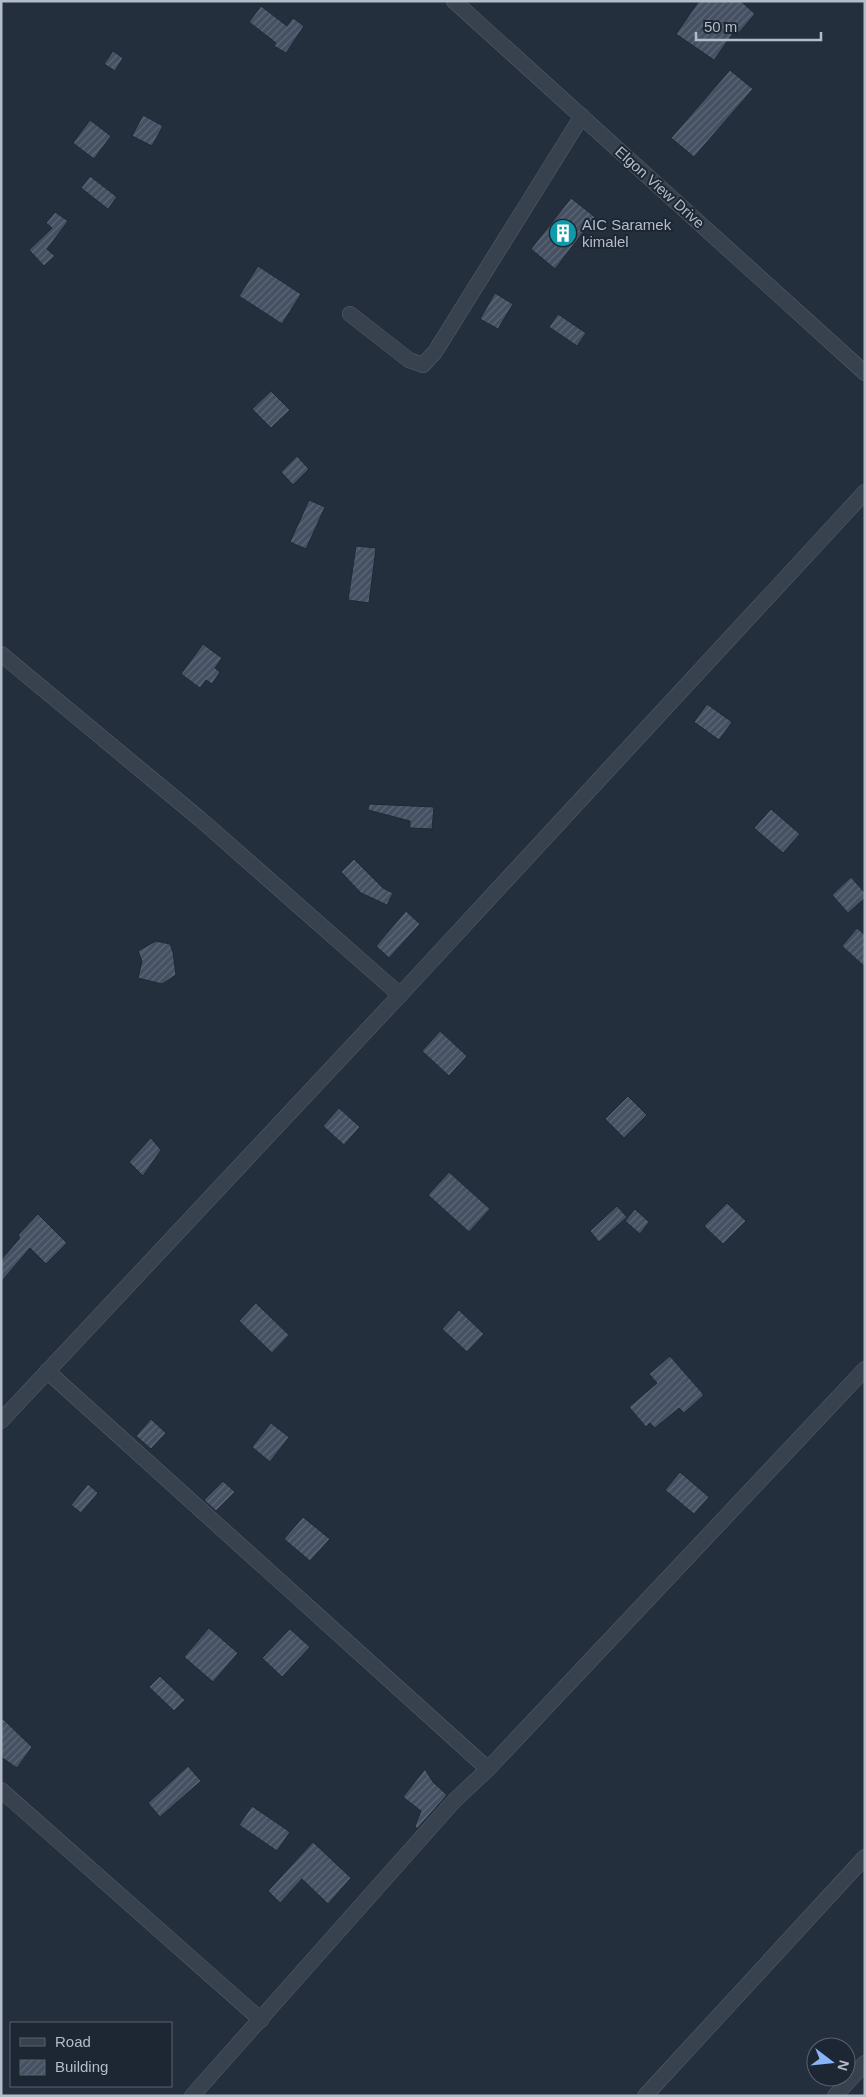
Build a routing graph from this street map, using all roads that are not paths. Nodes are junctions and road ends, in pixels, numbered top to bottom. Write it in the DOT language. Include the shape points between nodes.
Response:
graph roads {
  1 [pos="454,1"];
  2 [pos="582,116"];
  3 [pos="350,314"];
  4 [pos="865,373"];
  5 [pos="865,492"];
  6 [pos="1,654"];
  7 [pos="400,995"];
  8 [pos="865,1369"];
  9 [pos="47,1371"];
  10 [pos="1,1421"];
  11 [pos="488,1769"];
  12 [pos="1,1790"];
  13 [pos="865,1857"];
  14 [pos="261,2020"];
  15 [pos="865,2063"];
  16 [pos="192,2096"];
  17 [pos="645,2096"];
  18 [pos="835,2096"];
  1 -- 2 [label="street, Elgon View Drive"];
  2 -- 3 [label="street" via="423,365 409,360"];
  2 -- 4 [label="street, Elgon View Drive"];
  5 -- 7 [label="street"];
  6 -- 7 [label="street" via="200,819"];
  7 -- 9 [label="street"];
  8 -- 11 [label="street"];
  9 -- 10 [label="street"];
  9 -- 11 [label="street"];
  11 -- 14 [label="street" via="454,1801"];
  12 -- 14 [label="street"];
  13 -- 17 [label="street"];
  14 -- 16 [label="street"];
  15 -- 18 [label="street"];
}
